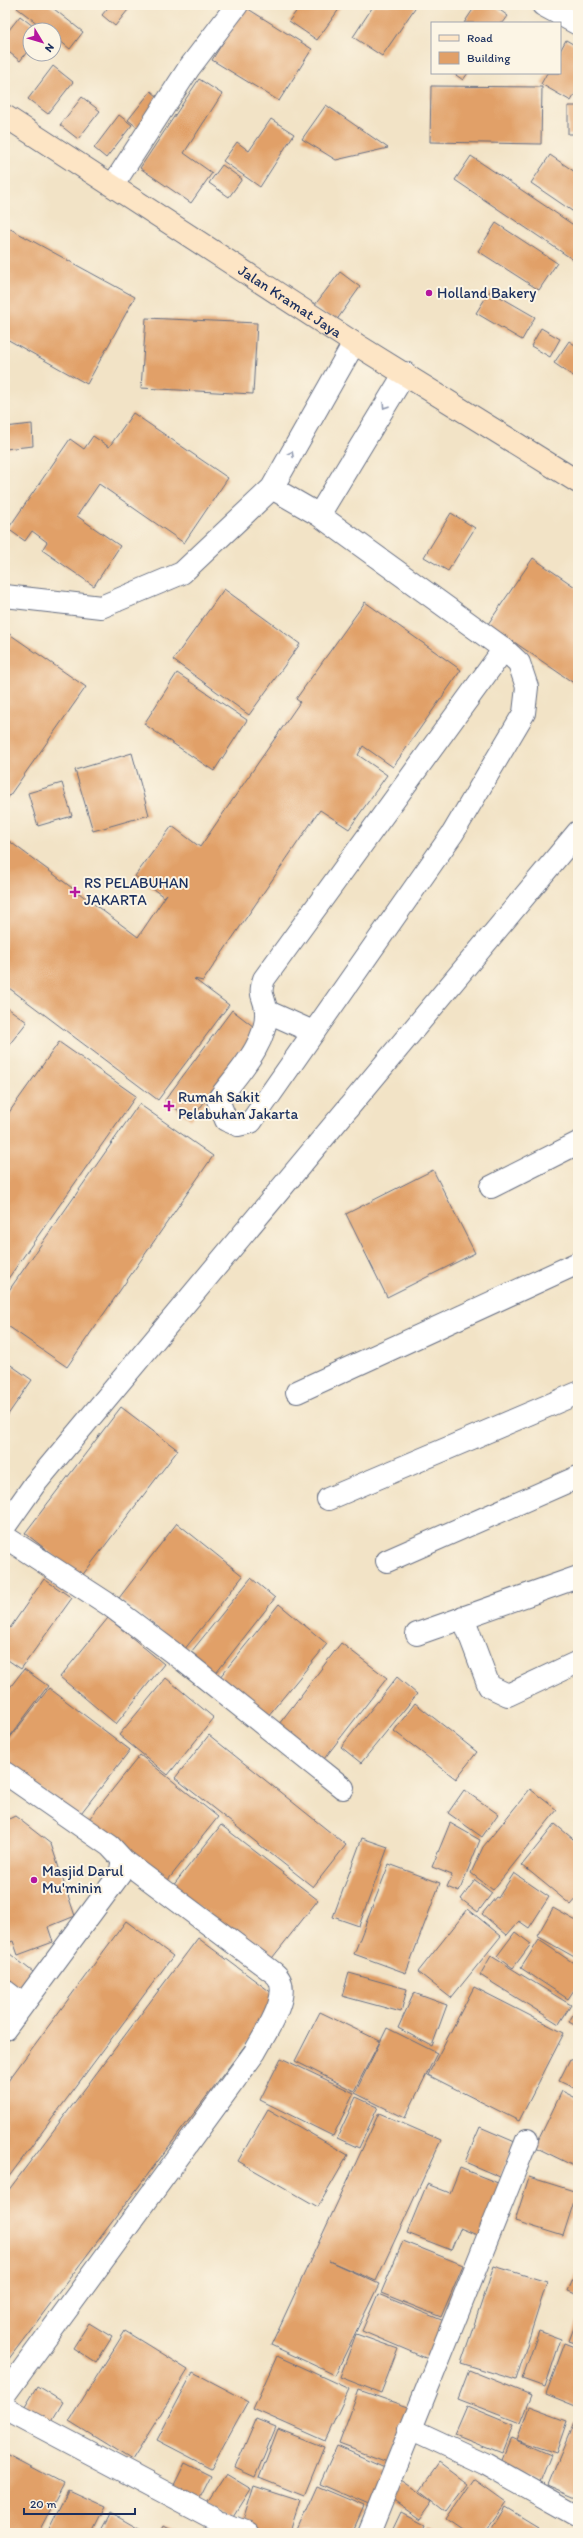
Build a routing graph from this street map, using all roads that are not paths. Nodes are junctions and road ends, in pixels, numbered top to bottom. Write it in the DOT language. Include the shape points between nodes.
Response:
graph roads {
  1 [pos="237,5"];
  2 [pos="543,5"];
  3 [pos="578,24"];
  4 [pos="5,116"];
  5 [pos="113,185"];
  6 [pos="354,343"];
  7 [pos="406,373"];
  8 [pos="578,482"];
  9 [pos="272,488"];
  10 [pos="318,514"];
  11 [pos="5,596"];
  12 [pos="504,649"];
  13 [pos="578,832"];
  14 [pos="266,1011"];
  15 [pos="314,1032"];
  16 [pos="578,1143"];
  17 [pos="490,1187"];
  18 [pos="578,1263"];
  19 [pos="297,1392"];
  20 [pos="578,1393"];
  21 [pos="578,1477"];
  22 [pos="328,1499"];
  23 [pos="5,1526"];
  24 [pos="5,1537"];
  25 [pos="387,1561"];
  26 [pos="578,1576"];
  27 [pos="463,1617"];
  28 [pos="417,1634"];
  29 [pos="578,1662"];
  30 [pos="5,1773"];
  31 [pos="343,1788"];
  32 [pos="123,1860"];
  33 [pos="5,1991"];
  34 [pos="22,2004"];
  35 [pos="5,2029"];
  36 [pos="527,2140"];
  37 [pos="5,2394"];
  38 [pos="5,2408"];
  39 [pos="410,2429"];
  40 [pos="578,2516"];
  41 [pos="247,2533"];
  42 [pos="369,2533"];
  1 -- 5 [label="street" via="189,68"];
  2 -- 3 [label="street"];
  4 -- 5 [label="street, Jalan Kramat Jaya"];
  5 -- 6 [label="street, Jalan Kramat Jaya"];
  6 -- 7 [label="street, Jalan Kramat Jaya"];
  9 -- 6 [label="street, one-way"];
  7 -- 8 [label="street, Jalan Kramat Jaya"];
  7 -- 10 [label="street, one-way"];
  9 -- 10 [label="street"];
  9 -- 11 [label="street" via="182,572 131,596 101,608"];
  10 -- 12 [label="street"];
  12 -- 14 [label="street" via="264,979 260,992"];
  12 -- 15 [label="street" via="519,663 527,687 524,713 453,833"];
  13 -- 23 [label="street" via="34,1485"];
  14 -- 15 [label="street"];
  14 -- 15 [label="street" via="261,1040 218,1100 226,1120 238,1125 251,1122"];
  16 -- 17 [label="street"];
  18 -- 19 [label="street"];
  20 -- 22 [label="street"];
  21 -- 25 [label="street"];
  24 -- 31 [label="street" via="108,1604"];
  26 -- 27 [label="street"];
  27 -- 28 [label="street"];
  27 -- 29 [label="street" via="489,1686 508,1695"];
  30 -- 32 [label="street" via="110,1846"];
  32 -- 34 [label="street" via="120,1874"];
  32 -- 37 [label="street" via="279,1976 283,1989 281,2001 255,2052"];
  33 -- 34 [label="street"];
  34 -- 35 [label="street"];
  36 -- 39 [label="street"];
  38 -- 41 [label="street" via="219,2521"];
  39 -- 40 [label="street" via="485,2464"];
  39 -- 42 [label="street"];
}
